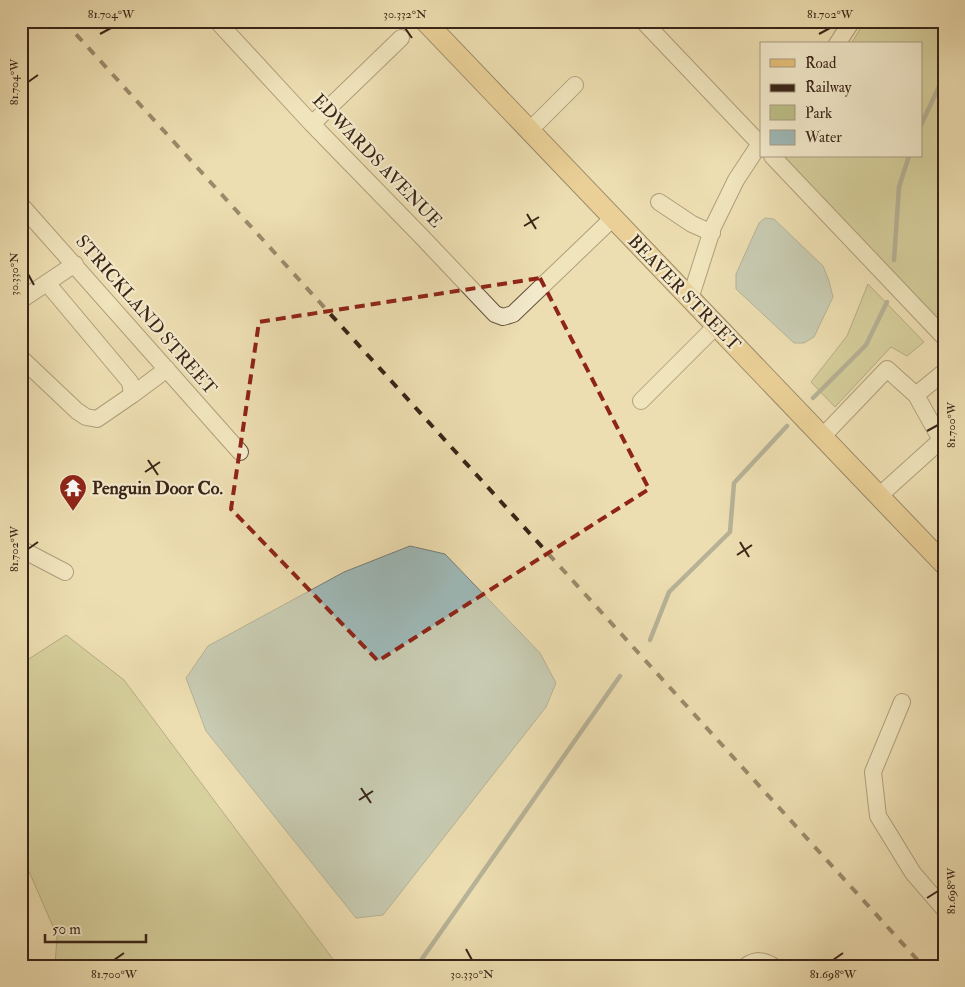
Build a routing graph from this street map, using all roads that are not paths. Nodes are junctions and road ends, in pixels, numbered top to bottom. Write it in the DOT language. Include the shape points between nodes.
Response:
graph roads {
  1 [pos="217,21"];
  2 [pos="425,21"];
  3 [pos="643,21"];
  4 [pos="852,21"];
  5 [pos="401,38"];
  6 [pos="838,42"];
  7 [pos="574,85"];
  8 [pos="312,124"];
  9 [pos="530,131"];
  10 [pos="760,142"];
  11 [pos="760,144"];
  12 [pos="774,158"];
  13 [pos="659,202"];
  14 [pos="21,205"];
  15 [pos="613,218"];
  16 [pos="712,233"];
  17 [pos="75,264"];
  18 [pos="47,282"];
  19 [pos="690,298"];
  20 [pos="21,300"];
  21 [pos="716,326"];
  22 [pos="944,337"];
  23 [pos="21,358"];
  24 [pos="167,369"];
  25 [pos="944,372"];
  26 [pos="132,395"];
  27 [pos="916,395"];
  28 [pos="641,401"];
  29 [pos="822,437"];
  30 [pos="240,452"];
  31 [pos="879,496"];
  32 [pos="21,548"];
  33 [pos="944,564"];
  34 [pos="65,572"];
  35 [pos="902,702"];
  36 [pos="944,909"];
  37 [pos="746,966"];
  38 [pos="773,966"];
  1 -- 8 [label="street, EDWARDS AVENUE"];
  2 -- 9 [label="main road, BEAVER STREET"];
  3 -- 10 [label="street"];
  4 -- 6 [label="street"];
  5 -- 8 [label="street"];
  7 -- 9 [label="street"];
  8 -- 15 [label="street, EDWARDS AVENUE" via="495,314 503,317 513,314"];
  9 -- 15 [label="main road, BEAVER STREET"];
  11 -- 16 [label="street" via="736,180"];
  12 -- 22 [label="street"];
  13 -- 16 [label="street"];
  14 -- 17 [label="street, STRICKLAND STREET"];
  15 -- 19 [label="main road, BEAVER STREET"];
  16 -- 19 [label="street"];
  17 -- 18 [label="street"];
  17 -- 24 [label="street, STRICKLAND STREET"];
  18 -- 20 [label="street"];
  18 -- 26 [label="street" via="130,382"];
  19 -- 21 [label="main road, BEAVER STREET"];
  21 -- 28 [label="street"];
  21 -- 29 [label="main road, BEAVER STREET"];
  23 -- 26 [label="street" via="86,417 97,419"];
  24 -- 26 [label="street"];
  24 -- 30 [label="street, STRICKLAND STREET"];
  25 -- 27 [label="street"];
  27 -- 29 [label="street" via="887,369"];
  27 -- 31 [label="street" via="941,440"];
  29 -- 31 [label="main road, BEAVER STREET"];
  31 -- 33 [label="main road, BEAVER STREET"];
  32 -- 34 [label="street"];
  35 -- 36 [label="street" via="873,772 878,816 913,873"];
  37 -- 38 [label="street" via="763,960"];
}
